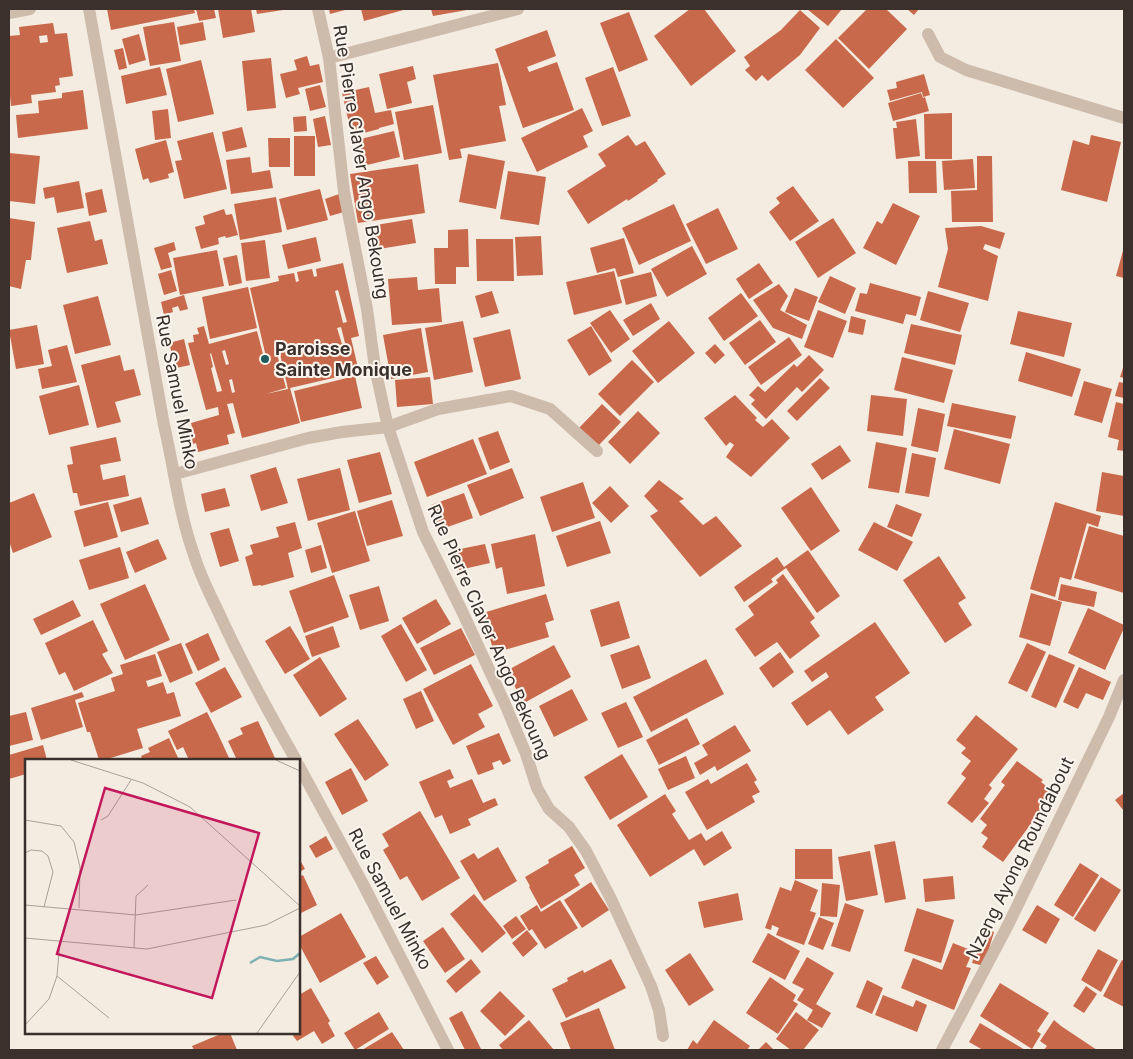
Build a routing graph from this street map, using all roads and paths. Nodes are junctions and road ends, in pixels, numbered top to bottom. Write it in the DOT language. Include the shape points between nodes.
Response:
graph roads {
  1 [pos="30,9"];
  2 [pos="88,9"];
  3 [pos="318,9"];
  4 [pos="518,9"];
  5 [pos="9,13"];
  6 [pos="928,34"];
  7 [pos="329,58"];
  8 [pos="1124,118"];
  9 [pos="388,427"];
  10 [pos="597,451"];
  11 [pos="175,474"];
  12 [pos="1124,680"];
  13 [pos="295,759"];
  14 [pos="300,768"];
  15 [pos="663,1036"];
  16 [pos="448,1050"];
  17 [pos="942,1050"];
  1 -- 5 [label="street"];
  2 -- 11 [label="street, Rue Samuel Minko"];
  3 -- 7 [label="street, Rue Pierre Claver Ango Bekoung"];
  4 -- 7 [label="street"];
  6 -- 8 [label="street" via="940,57 966,70"];
  7 -- 9 [label="street, Rue Pierre Claver Ango Bekoung" via="344,192"];
  9 -- 10 [label="street" via="438,409 511,396 550,409"];
  9 -- 11 [label="street" via="308,438"];
  9 -- 15 [label="street, Rue Pierre Claver Ango Bekoung" via="423,532 505,704 537,788 548,809 569,827 586,851 611,899 651,986"];
  11 -- 13 [label="street, Rue Samuel Minko" via="185,529 194,557 254,686"];
  12 -- 17 [label="street, Nzeng Ayong Roundabout" via="1008,925"];
  14 -- 16 [label="street, Rue Samuel Minko"];
}
